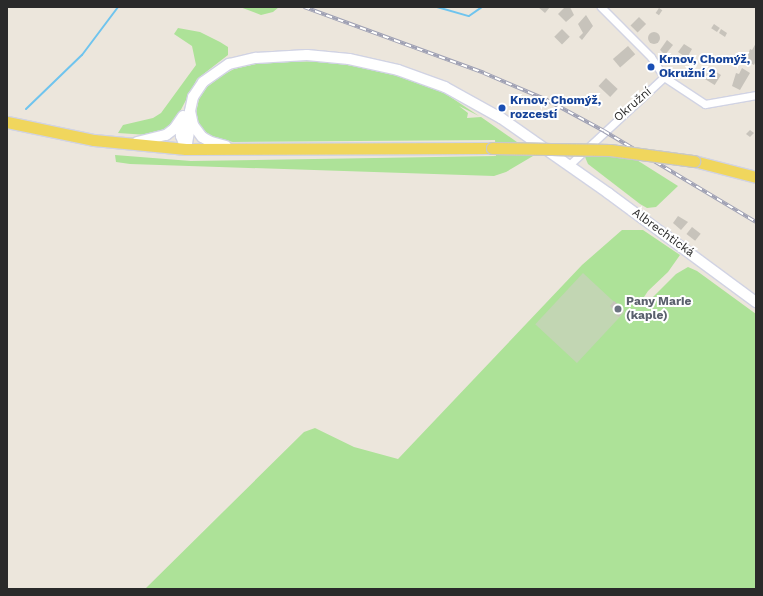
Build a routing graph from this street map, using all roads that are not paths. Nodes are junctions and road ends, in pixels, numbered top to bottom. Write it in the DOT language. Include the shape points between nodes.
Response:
graph roads {
  1 [pos="601,7"];
  2 [pos="664,77"];
  3 [pos="756,95"];
  4 [pos="187,118"];
  5 [pos="7,122"];
  6 [pos="119,144"];
  7 [pos="186,150"];
  8 [pos="265,151"];
  9 [pos="569,165"];
  10 [pos="756,177"];
  11 [pos="756,302"];
  1 -- 2 [label="street" via="651,57"];
  2 -- 3 [label="street" via="704,104"];
  2 -- 9 [label="street, Okružní"];
  4 -- 6 [label="main road" via="161,137"];
  4 -- 7 [label="main road"];
  4 -- 8 [label="main road" via="198,133 211,142"];
  4 -- 9 [label="main road, Albrechtická" via="193,97 211,74 240,61 307,55 362,61 405,72 459,94"];
  5 -- 6 [label="main road"];
  6 -- 7 [label="main road"];
  7 -- 8 [label="main road"];
  8 -- 10 [label="main road, bridge" via="492,148 610,150 694,161"];
  9 -- 11 [label="main road, Albrechtická"];
}
